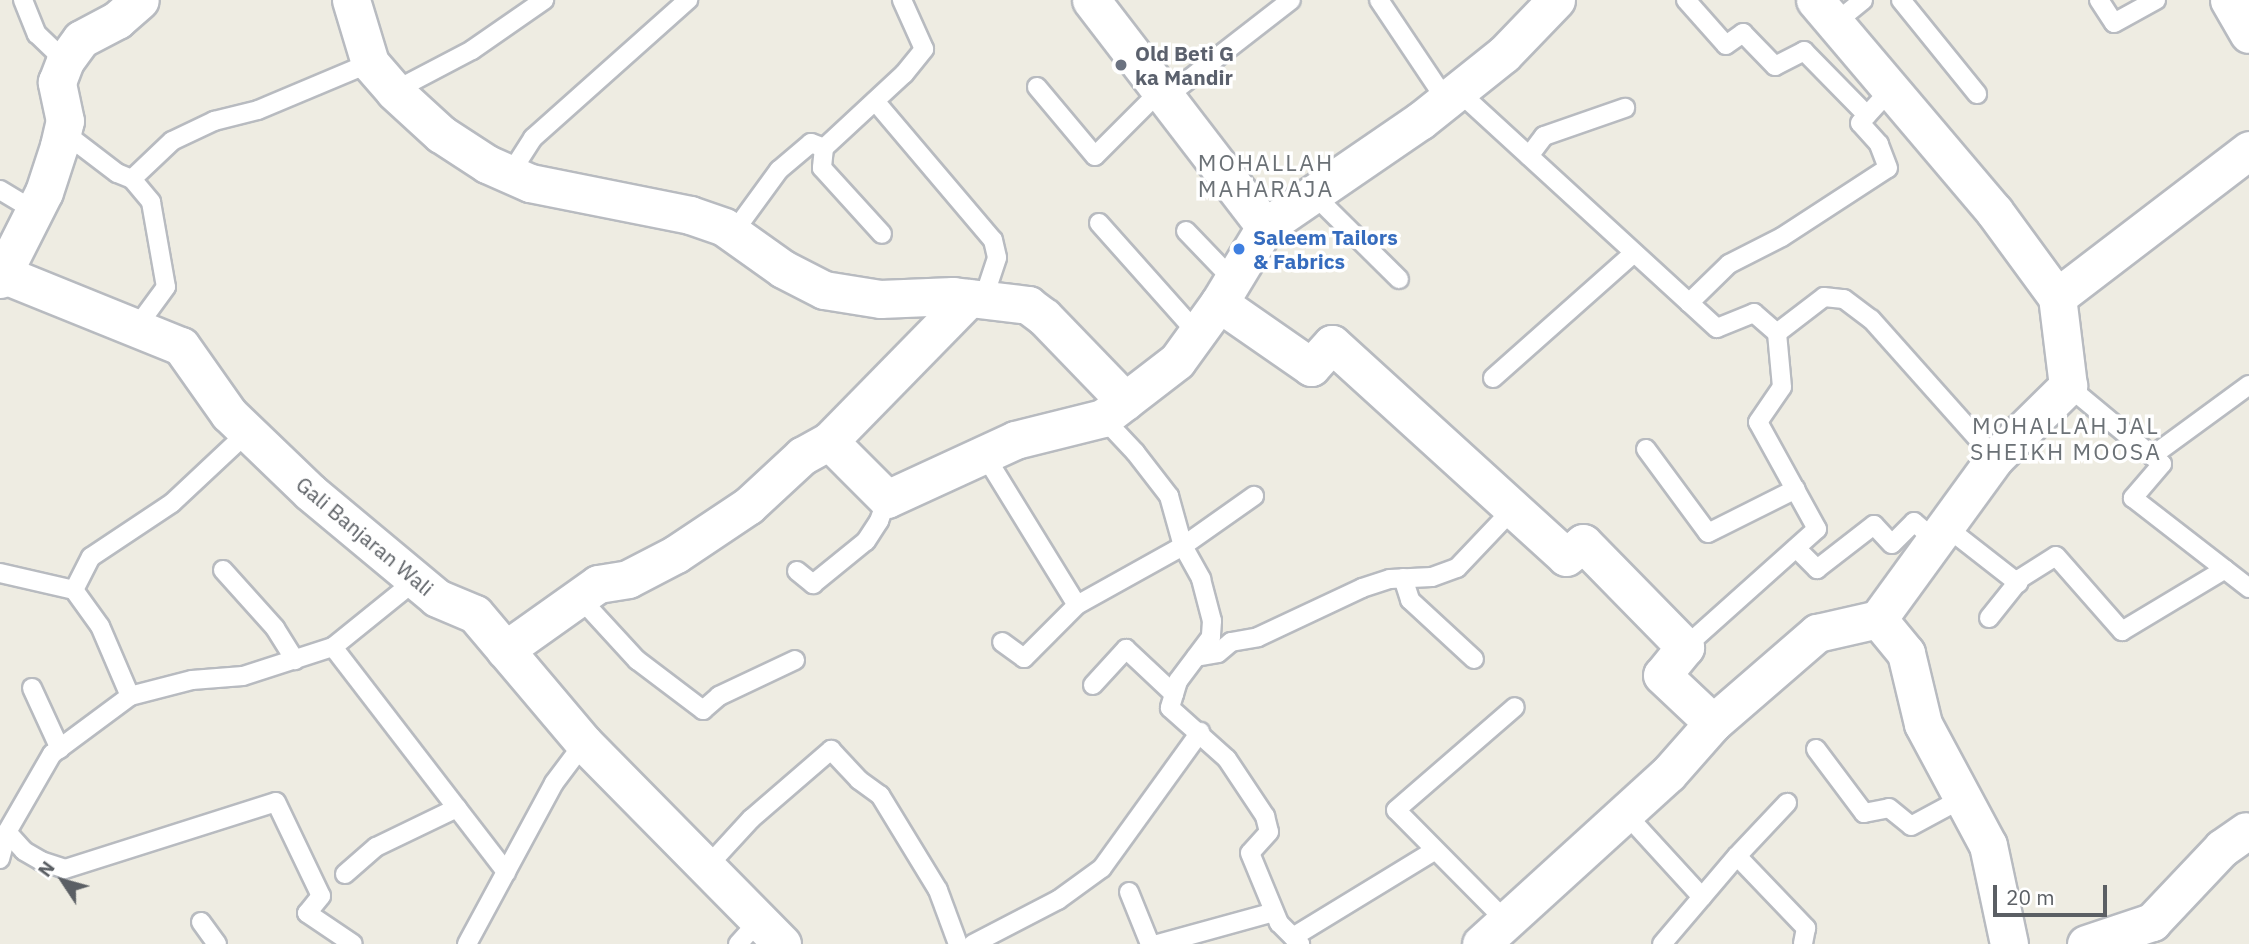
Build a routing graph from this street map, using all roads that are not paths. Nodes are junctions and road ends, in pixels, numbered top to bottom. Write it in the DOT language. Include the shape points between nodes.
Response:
graph roads {
  1 [pos="23,0"];
  2 [pos="140,0"];
  3 [pos="351,0"];
  4 [pos="544,0"];
  5 [pos="688,0"];
  6 [pos="902,0"];
  7 [pos="1091,0"];
  8 [pos="1291,0"];
  9 [pos="1379,0"];
  10 [pos="1556,0"];
  11 [pos="1686,0"];
  12 [pos="1863,0"];
  13 [pos="1902,0"];
  14 [pos="2099,0"];
  15 [pos="2156,0"];
  16 [pos="2229,0"];
  17 [pos="1825,11"];
  18 [pos="2249,34"];
  19 [pos="65,61"];
  20 [pos="370,63"];
  21 [pos="1037,87"];
  22 [pos="394,91"];
  23 [pos="1163,94"];
  24 [pos="1977,94"];
  25 [pos="1452,95"];
  26 [pos="875,101"];
  27 [pos="1879,102"];
  28 [pos="1625,108"];
  29 [pos="62,131"];
  30 [pos="824,148"];
  31 [pos="2249,150"];
  32 [pos="1529,156"];
  33 [pos="510,174"];
  34 [pos="132,179"];
  35 [pos="0,190"];
  36 [pos="1313,194"];
  37 [pos="35,211"];
  38 [pos="1099,223"];
  39 [pos="1265,226"];
  40 [pos="1186,230"];
  41 [pos="733,233"];
  42 [pos="882,234"];
  43 [pos="1634,253"];
  44 [pos="1,275"];
  45 [pos="1399,279"];
  46 [pos="1226,292"];
  47 [pos="2057,296"];
  48 [pos="976,299"];
  49 [pos="1689,303"];
  50 [pos="136,328"];
  51 [pos="1198,333"];
  52 [pos="1777,333"];
  53 [pos="1493,378"];
  54 [pos="2249,385"];
  55 [pos="2068,386"];
  56 [pos="1114,409"];
  57 [pos="248,432"];
  58 [pos="829,441"];
  59 [pos="1646,449"];
  60 [pos="984,454"];
  61 [pos="2152,456"];
  62 [pos="1995,457"];
  63 [pos="1796,489"];
  64 [pos="1254,496"];
  65 [pos="887,499"];
  66 [pos="1513,509"];
  67 [pos="1940,533"];
  68 [pos="1183,546"];
  69 [pos="1796,548"];
  70 [pos="2225,569"];
  71 [pos="223,570"];
  72 [pos="797,571"];
  73 [pos="0,573"];
  74 [pos="1403,578"];
  75 [pos="416,580"];
  76 [pos="2018,583"];
  77 [pos="2249,588"];
  78 [pos="74,590"];
  79 [pos="579,597"];
  80 [pos="1077,605"];
  81 [pos="1989,618"];
  82 [pos="1878,619"];
  83 [pos="1002,642"];
  84 [pos="333,647"];
  85 [pos="1685,647"];
  86 [pos="505,650"];
  87 [pos="1196,657"];
  88 [pos="1474,659"];
  89 [pos="295,660"];
  90 [pos="795,660"];
  91 [pos="1093,685"];
  92 [pos="33,688"];
  93 [pos="1174,694"];
  94 [pos="130,696"];
  95 [pos="1515,707"];
  96 [pos="1713,723"];
  97 [pos="1200,732"];
  98 [pos="584,743"];
  99 [pos="60,749"];
  100 [pos="1816,749"];
  101 [pos="1963,798"];
  102 [pos="1787,803"];
  103 [pos="457,807"];
  104 [pos="1625,813"];
  105 [pos="2246,831"];
  106 [pos="7,832"];
  107 [pos="1434,851"];
  108 [pos="1737,856"];
  109 [pos="0,859"];
  110 [pos="706,868"];
  111 [pos="506,872"];
  112 [pos="345,874"];
  113 [pos="1129,892"];
  114 [pos="1702,897"];
  115 [pos="1274,912"];
  116 [pos="201,922"];
  117 [pos="1494,933"];
  118 [pos="760,936"];
  119 [pos="1000,939"];
  120 [pos="1296,941"];
  121 [pos="2006,943"];
  122 [pos="217,944"];
  123 [pos="353,944"];
  124 [pos="467,944"];
  125 [pos="958,944"];
  126 [pos="973,944"];
  127 [pos="1150,944"];
  128 [pos="1158,944"];
  129 [pos="1662,944"];
  130 [pos="1803,944"];
  131 [pos="2086,944"];
  1 -- 19 [label="lane" via="37,34"];
  2 -- 19 [label="street" via="117,20 81,39"];
  3 -- 20 [label="street"];
  4 -- 22 [label="lane" via="472,50"];
  5 -- 33 [label="lane" via="533,138"];
  6 -- 26 [label="lane" via="924,49"];
  7 -- 23 [label="street"];
  8 -- 23 [label="lane"];
  9 -- 25 [label="lane"];
  10 -- 25 [label="street" via="1504,54"];
  11 -- 27 [label="lane" via="1726,45 1743,33 1775,66 1804,51"];
  12 -- 17 [label="lane"];
  13 -- 24 [label="lane"];
  14 -- 15 [label="lane" via="2114,23"];
  16 -- 18 [label="street"];
  17 -- 27 [label="street"];
  19 -- 29 [label="street" via="57,82 65,121"];
  20 -- 22 [label="street"];
  20 -- 34 [label="lane" via="172,141"];
  21 -- 23 [label="lane" via="1095,156"];
  22 -- 33 [label="street" via="441,134"];
  23 -- 39 [label="street"];
  25 -- 32 [label="lane"];
  25 -- 36 [label="street"];
  26 -- 30 [label="lane"];
  26 -- 48 [label="lane" via="993,240 997,258"];
  27 -- 47 [label="street" via="1994,211"];
  27 -- 49 [label="lane" via="1860,123 1879,144 1888,168 1782,237 1729,264"];
  28 -- 32 [label="lane" via="1544,136"];
  29 -- 34 [label="lane" via="117,173"];
  29 -- 37 [label="street"];
  30 -- 41 [label="lane" via="811,143 779,170"];
  30 -- 42 [label="lane" via="822,168"];
  31 -- 47 [label="street"];
  32 -- 43 [label="lane"];
  33 -- 41 [label="street" via="530,183 691,215"];
  34 -- 50 [label="lane" via="151,202 166,287"];
  35 -- 37 [label="lane"];
  36 -- 39 [label="street"];
  36 -- 45 [label="lane"];
  37 -- 44 [label="street"];
  38 -- 51 [label="lane"];
  39 -- 46 [label="street"];
  40 -- 46 [label="lane"];
  41 -- 48 [label="street" via="783,269 824,290 880,299"];
  43 -- 49 [label="lane"];
  43 -- 53 [label="lane"];
  44 -- 50 [label="street, Gali Banjaran Wali"];
  46 -- 51 [label="street"];
  46 -- 66 [label="street" via="1311,367 1332,344"];
  47 -- 55 [label="street"];
  48 -- 56 [label="street" via="1028,305 1036,311"];
  48 -- 58 [label="street"];
  49 -- 52 [label="lane" via="1717,328 1754,313"];
  50 -- 57 [label="street, Gali Banjaran Wali" via="181,346 229,414"];
  51 -- 56 [label="street" via="1177,361"];
  52 -- 62 [label="lane" via="1824,297 1844,299 1871,319"];
  52 -- 63 [label="lane" via="1782,387 1758,422"];
  54 -- 61 [label="lane"];
  55 -- 61 [label="lane"];
  55 -- 62 [label="street"];
  56 -- 60 [label="street"];
  56 -- 68 [label="lane" via="1135,452 1169,496"];
  57 -- 75 [label="street, Gali Banjaran Wali" via="310,492"];
  57 -- 78 [label="lane" via="172,503 91,557"];
  58 -- 65 [label="street"];
  58 -- 79 [label="street" via="802,456 748,506 676,554 628,579 598,584"];
  59 -- 63 [label="lane" via="1708,533"];
  60 -- 65 [label="street"];
  60 -- 80 [label="lane"];
  61 -- 70 [label="lane" via="2162,464 2133,498"];
  62 -- 67 [label="street"];
  63 -- 69 [label="lane" via="1817,529"];
  64 -- 68 [label="lane"];
  65 -- 72 [label="lane" via="866,541 813,584"];
  66 -- 74 [label="lane" via="1457,568 1432,577"];
  66 -- 85 [label="street" via="1566,557 1583,542"];
  67 -- 69 [label="lane" via="1914,522 1892,544 1874,525 1817,569"];
  67 -- 76 [label="lane"];
  67 -- 82 [label="street"];
  68 -- 80 [label="lane"];
  68 -- 87 [label="lane" via="1201,579 1212,621 1211,637"];
  69 -- 85 [label="lane"];
  70 -- 76 [label="lane" via="2122,631 2056,556"];
  70 -- 77 [label="lane"];
  71 -- 89 [label="lane" via="275,628"];
  73 -- 78 [label="lane"];
  74 -- 87 [label="lane" via="1362,587 1258,637 1231,642 1218,653"];
  74 -- 88 [label="lane" via="1410,600"];
  75 -- 84 [label="lane"];
  75 -- 86 [label="street, Gali Banjaran Wali" via="437,598 475,614"];
  76 -- 81 [label="lane"];
  78 -- 94 [label="lane" via="100,626"];
  79 -- 86 [label="street"];
  79 -- 90 [label="lane" via="636,660 703,710 719,696"];
  80 -- 83 [label="lane" via="1024,657"];
  82 -- 96 [label="street" via="1817,633"];
  82 -- 101 [label="street" via="1906,653 1923,724"];
  84 -- 89 [label="lane"];
  84 -- 103 [label="lane"];
  85 -- 96 [label="street" via="1662,675"];
  86 -- 98 [label="street, Gali Banjaran Wali"];
  87 -- 93 [label="lane"];
  89 -- 94 [label="lane" via="243,676 192,680"];
  91 -- 93 [label="lane" via="1126,649"];
  92 -- 99 [label="lane"];
  93 -- 97 [label="lane" via="1170,708"];
  94 -- 99 [label="lane"];
  95 -- 107 [label="lane" via="1396,810"];
  96 -- 104 [label="street"];
  97 -- 115 [label="lane" via="1227,759 1265,816 1269,832 1250,852"];
  97 -- 119 [label="lane" via="1102,868"];
  98 -- 110 [label="street, Gali Banjaran Wali"];
  98 -- 111 [label="lane" via="554,783"];
  99 -- 106 [label="lane" via="52,754"];
  100 -- 101 [label="lane" via="1864,813 1889,808 1911,826"];
  101 -- 121 [label="street" via="1988,845"];
  102 -- 108 [label="lane"];
  103 -- 111 [label="lane"];
  103 -- 112 [label="lane" via="376,847"];
  104 -- 114 [label="lane"];
  104 -- 117 [label="street"];
  105 -- 131 [label="street" via="2222,848 2152,922"];
  106 -- 109 [label="lane"];
  106 -- 123 [label="lane" via="41,862 65,869 276,802 321,896 307,913"];
  107 -- 117 [label="lane"];
  107 -- 120 [label="lane"];
  108 -- 114 [label="lane"];
  108 -- 130 [label="lane" via="1806,928"];
  110 -- 118 [label="street, Gali Banjaran Wali"];
  110 -- 125 [label="lane" via="751,819 831,750 880,795 938,890"];
  111 -- 124 [label="lane"];
  113 -- 127 [label="lane"];
  114 -- 129 [label="lane"];
  115 -- 120 [label="lane"];
  115 -- 128 [label="lane"];
  116 -- 122 [label="lane"];
  119 -- 126 [label="lane"];
}
